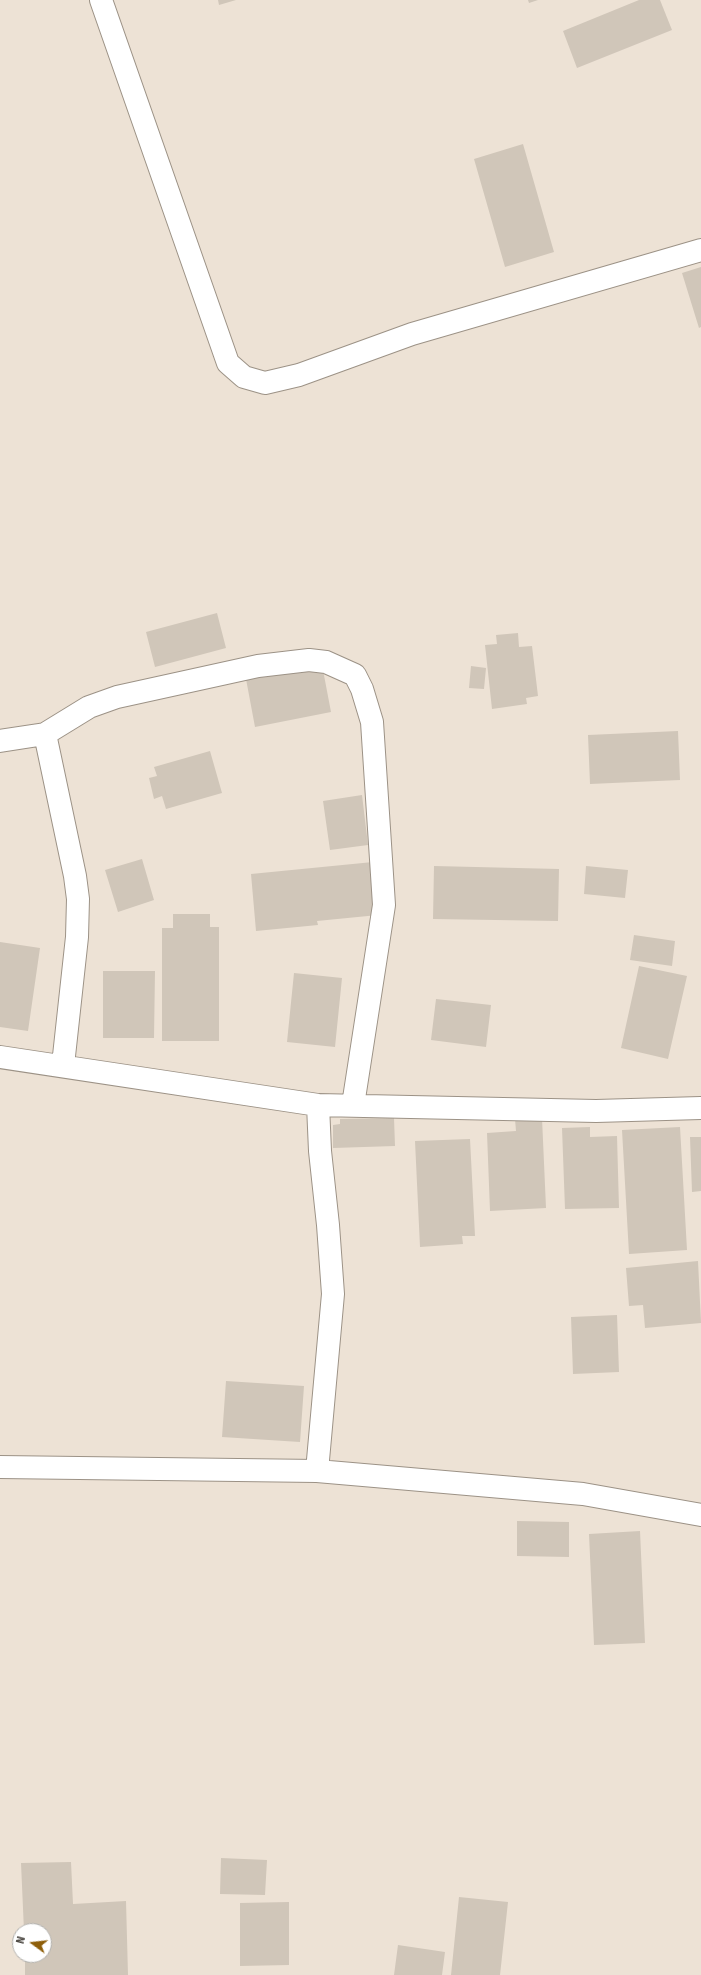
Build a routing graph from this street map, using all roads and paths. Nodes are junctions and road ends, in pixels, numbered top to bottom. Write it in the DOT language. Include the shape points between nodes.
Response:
graph roads {
  1 [pos="101,0"];
  2 [pos="701,250"];
  3 [pos="45,734"];
  4 [pos="0,741"];
  5 [pos="0,1057"];
  6 [pos="63,1065"];
  7 [pos="318,1105"];
  8 [pos="353,1106"];
  9 [pos="701,1108"];
  10 [pos="0,1467"];
  11 [pos="317,1471"];
  12 [pos="701,1515"];
  1 -- 2 [label="street" via="228,363 244,376 265,382 299,375 412,334"];
  3 -- 4 [label="street"];
  3 -- 6 [label="street" via="78,899 77,937"];
  3 -- 8 [label="street" via="89,707 117,697 258,666 309,660 326,662 355,675 362,688 372,722 384,905"];
  5 -- 6 [label="street"];
  6 -- 7 [label="street"];
  7 -- 8 [label="street"];
  7 -- 11 [label="street" via="333,1294"];
  8 -- 9 [label="street" via="596,1111"];
  10 -- 11 [label="street"];
  11 -- 12 [label="street" via="583,1494"];
}
